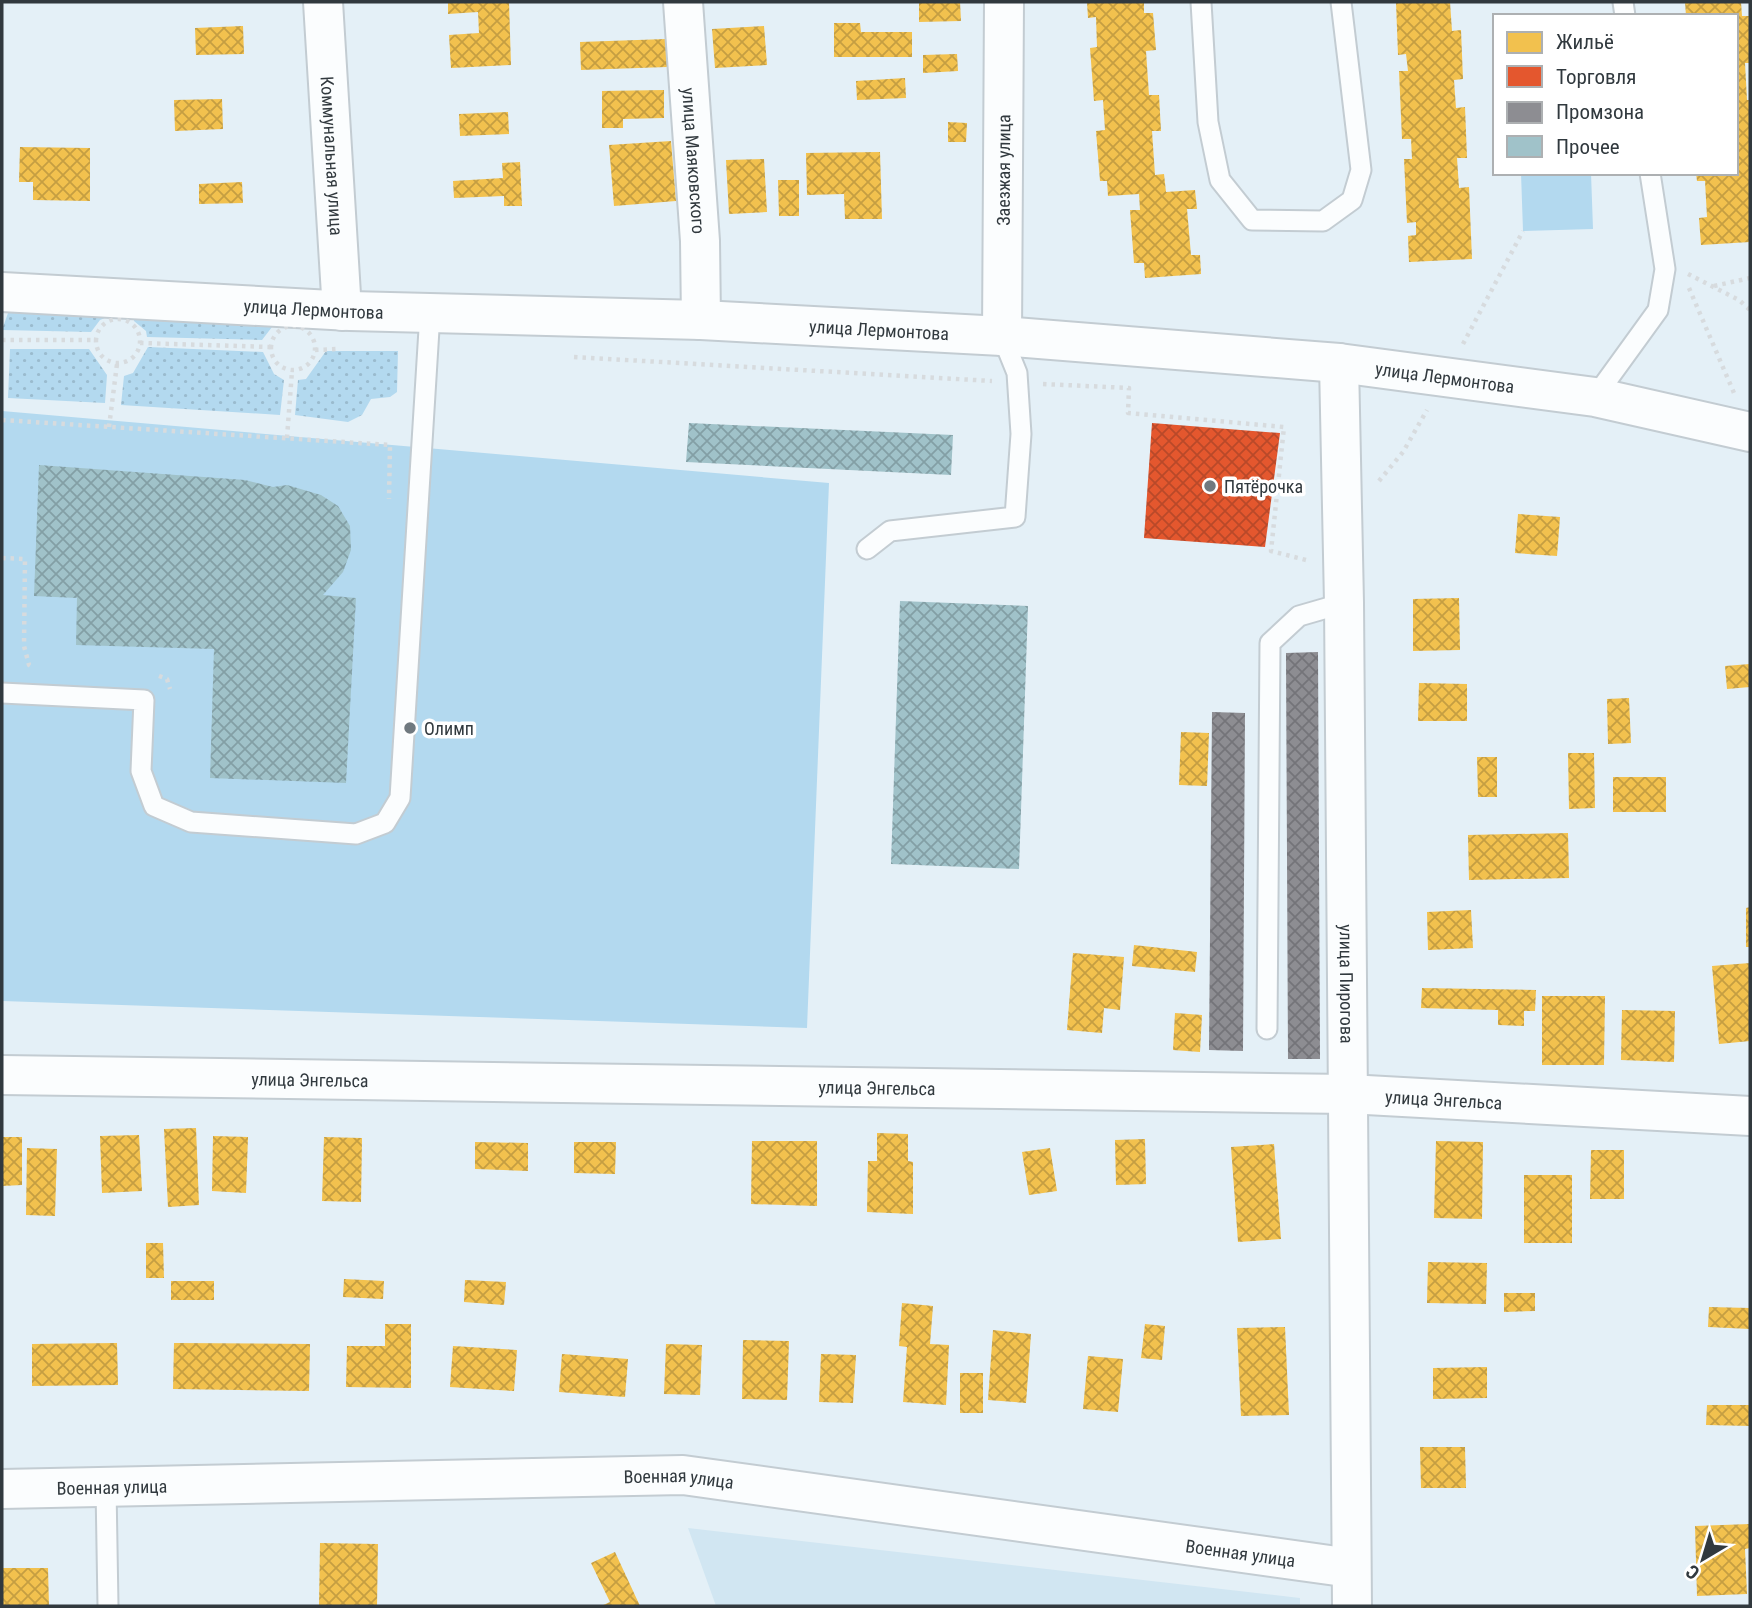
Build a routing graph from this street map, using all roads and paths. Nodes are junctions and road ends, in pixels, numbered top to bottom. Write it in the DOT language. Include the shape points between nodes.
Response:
graph roads {
  1 [pos="323,2"];
  2 [pos="683,2"];
  3 [pos="1004,2"];
  4 [pos="1201,2"];
  5 [pos="1341,2"];
  6 [pos="1650,175"];
  7 [pos="1750,278"];
  8 [pos="1713,287"];
  9 [pos="2,292"];
  10 [pos="1750,310"];
  11 [pos="342,311"];
  12 [pos="430,313"];
  13 [pos="701,320"];
  14 [pos="1002,337"];
  15 [pos="2,340"];
  16 [pos="96,340"];
  17 [pos="140,343"];
  18 [pos="271,347"];
  19 [pos="574,356"];
  20 [pos="1339,363"];
  21 [pos="117,364"];
  22 [pos="292,371"];
  23 [pos="1017,383"];
  24 [pos="1595,397"];
  25 [pos="1744,417"];
  26 [pos="2,419"];
  27 [pos="109,427"];
  28 [pos="287,438"];
  29 [pos="389,512"];
  30 [pos="867,549"];
  31 [pos="1271,551"];
  32 [pos="2,558"];
  33 [pos="1344,603"];
  34 [pos="38,671"];
  35 [pos="152,674"];
  36 [pos="2,693"];
  37 [pos="171,695"];
  38 [pos="1267,1029"];
  39 [pos="2,1075"];
  40 [pos="1348,1094"];
  41 [pos="1750,1116"];
  42 [pos="106,1487"];
  43 [pos="2,1489"];
  44 [pos="1351,1568"];
  45 [pos="108,1606"];
  46 [pos="1352,1606"];
  1 -- 11 [label="street, Коммунальная улица"];
  2 -- 13 [label="street, улица Маяковского"];
  3 -- 14 [label="street, Заезжая улица"];
  4 -- 5 [label="lane" via="1208,122 1220,180 1252,220 1323,222 1352,200 1361,170"];
  6 -- 24 [label="lane" via="1665,269 1658,310"];
  7 -- 8 [label="path"];
  8 -- 10 [label="path"];
  8 -- 25 [label="path" via="1681,270"];
  9 -- 11 [label="street, улица Лермонтова"];
  11 -- 12 [label="street, улица Лермонтова"];
  12 -- 13 [label="street, улица Лермонтова"];
  12 -- 36 [label="lane" via="400,798 385,823 356,834 191,822 154,806 141,771 144,700"];
  13 -- 14 [label="street, улица Лермонтова"];
  14 -- 20 [label="street, улица Лермонтова"];
  14 -- 23 [label="lane"];
  15 -- 16 [label="path"];
  16 -- 17 [label="path" via="102,326 120,319 136,328"];
  16 -- 21 [label="path" via="99,354"];
  17 -- 18 [label="path"];
  17 -- 21 [label="path" via="136,356"];
  18 -- 22 [label="path" via="274,360"];
  18 -- 22 [label="path" via="283,328 298,326 311,335 314,356 305,367"];
  19 -- 23 [label="path"];
  20 -- 24 [label="street, улица Лермонтова"];
  20 -- 33 [label="street, улица Пирогова"];
  21 -- 27 [label="path"];
  22 -- 28 [label="path"];
  23 -- 30 [label="lane" via="1021,434 1016,517 890,531"];
  23 -- 31 [label="path" via="1125,387 1129,388 1128,413 1283,427"];
  24 -- 25 [label="street, улица Лермонтова"];
  26 -- 27 [label="path"];
  27 -- 28 [label="path"];
  28 -- 29 [label="path" via="390,445"];
  32 -- 34 [label="path" via="25,559 24,646 29,665"];
  33 -- 38 [label="lane" via="1298,616 1270,643"];
  33 -- 40 [label="street, улица Пирогова"];
  35 -- 37 [label="path" via="167,679"];
  39 -- 40 [label="street, улица Энгельса"];
  40 -- 41 [label="street, улица Энгельса"];
  40 -- 44 [label="street, улица Пирогова"];
  42 -- 43 [label="street, Военная улица"];
  42 -- 44 [label="street, Военная улица" via="683,1475"];
  42 -- 45 [label="lane"];
  44 -- 46 [label="street, улица Пирогова"];
}
